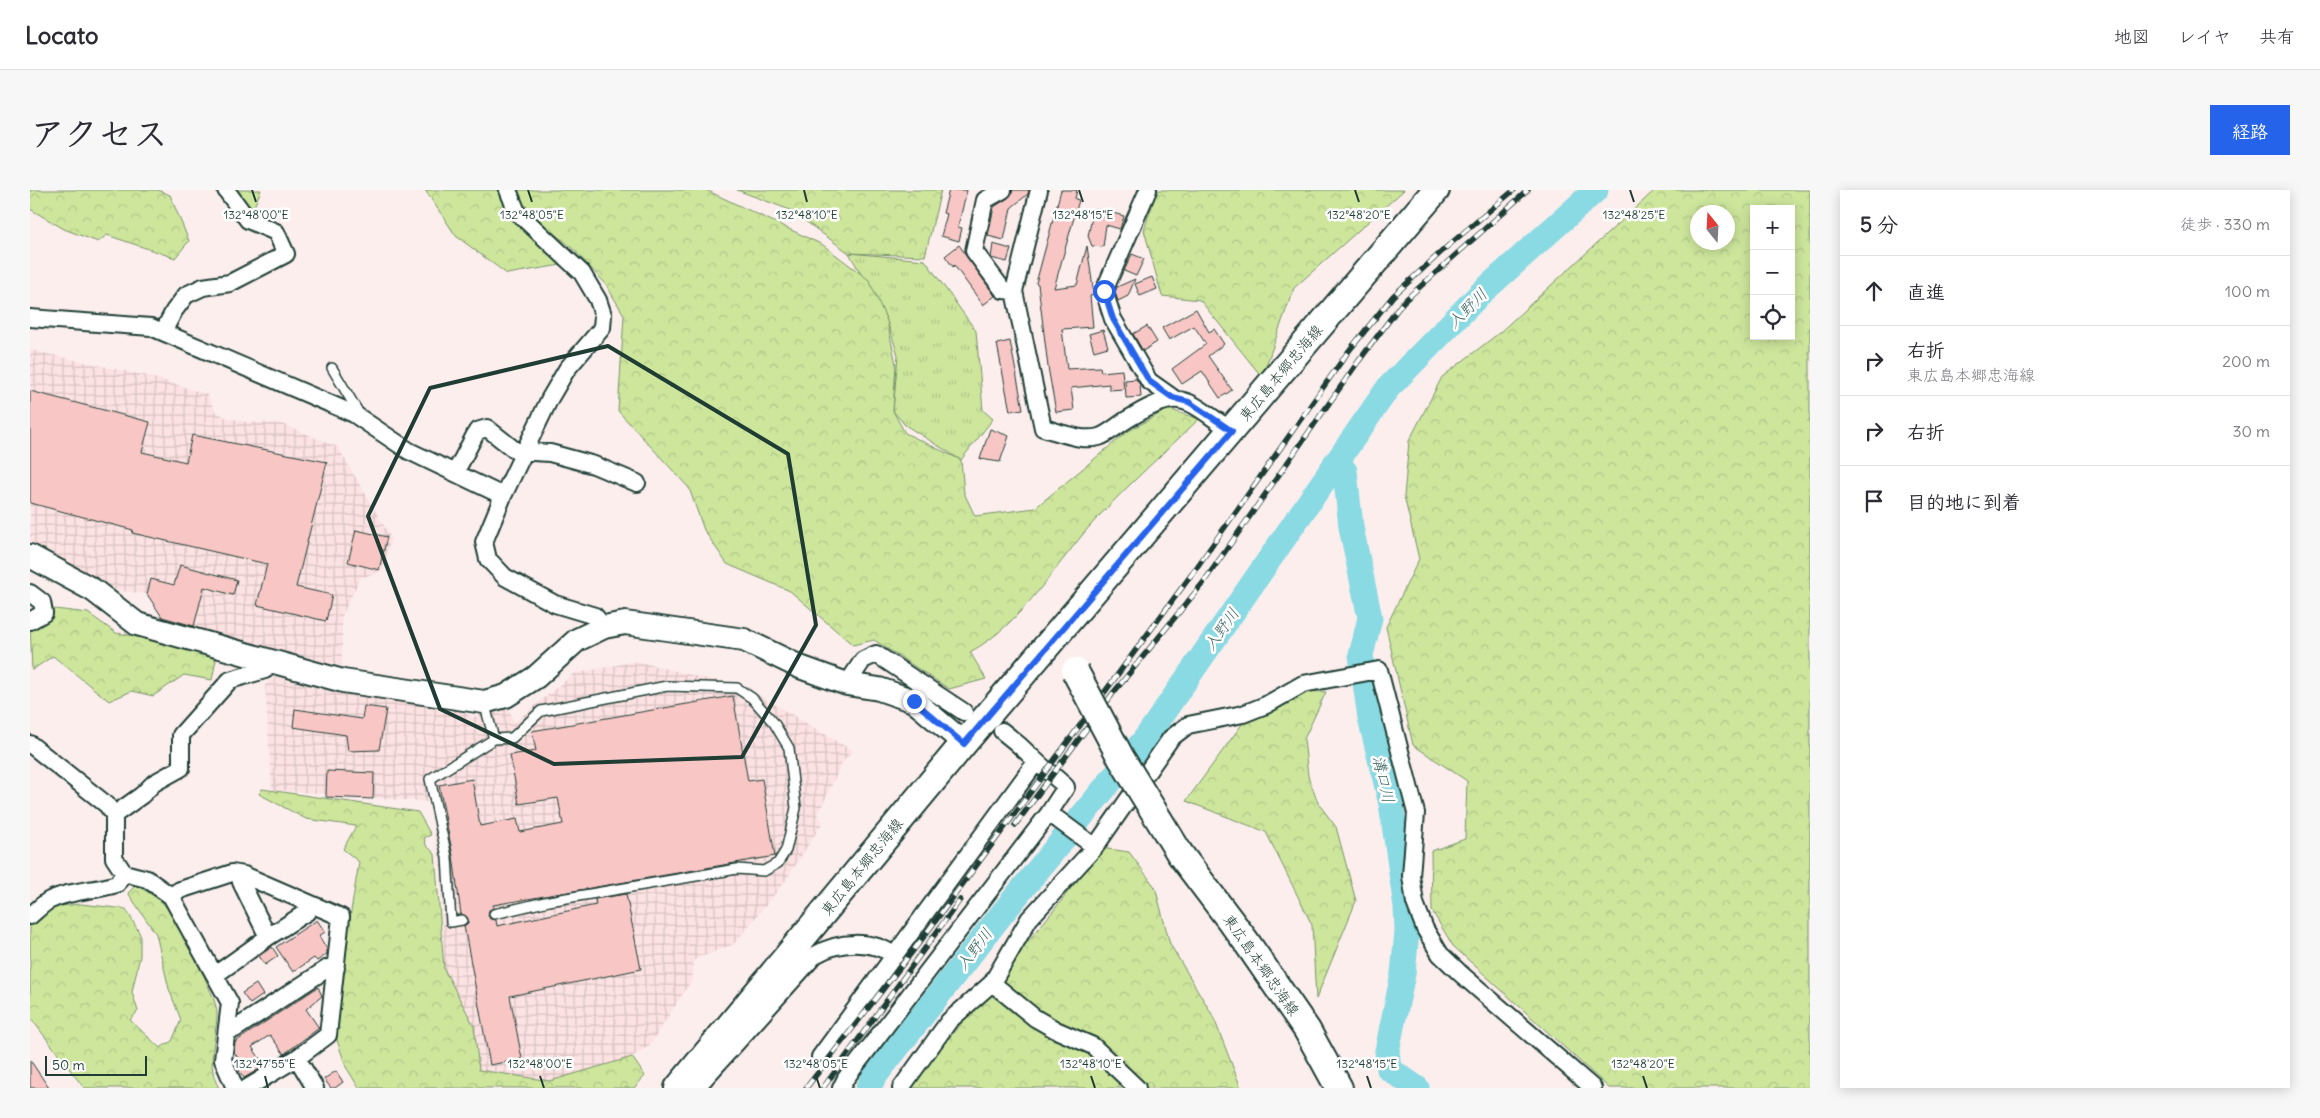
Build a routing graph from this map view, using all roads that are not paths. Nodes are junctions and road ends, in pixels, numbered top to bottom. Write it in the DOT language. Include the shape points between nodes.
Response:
graph roads {
  1 [pos="226,190"];
  2 [pos="508,190"];
  3 [pos="1003,190"];
  4 [pos="1039,190"];
  5 [pos="1148,190"];
  6 [pos="1436,190"];
  7 [pos="1014,291"];
  8 [pos="30,318"];
  9 [pos="163,332"];
  10 [pos="332,368"];
  11 [pos="1173,398"];
  12 [pos="354,414"];
  13 [pos="1232,431"];
  14 [pos="524,451"];
  15 [pos="455,473"];
  16 [pos="637,483"];
  17 [pos="502,496"];
  18 [pos="30,556"];
  19 [pos="30,593"];
  20 [pos="30,621"];
  21 [pos="604,627"];
  22 [pos="1047,647"];
  23 [pos="269,660"];
  24 [pos="847,684"];
  25 [pos="484,702"];
  26 [pos="964,712"];
  27 [pos="1002,731"];
  28 [pos="494,739"];
  29 [pos="30,744"];
  30 [pos="964,744"];
  31 [pos="1036,762"];
  32 [pos="114,815"];
  33 [pos="1053,816"];
  34 [pos="1091,845"];
  35 [pos="124,873"];
  36 [pos="244,875"];
  37 [pos="171,896"];
  38 [pos="311,904"];
  39 [pos="494,914"];
  40 [pos="30,916"];
  41 [pos="462,920"];
  42 [pos="268,937"];
  43 [pos="895,956"];
  44 [pos="336,968"];
  45 [pos="215,975"];
  46 [pos="992,983"];
  47 [pos="227,1030"];
  48 [pos="820,1057"];
  49 [pos="297,1058"];
  50 [pos="685,1087"];
  51 [pos="235,1088"];
  52 [pos="248,1088"];
  53 [pos="315,1088"];
  54 [pos="842,1088"];
  55 [pos="901,1088"];
  56 [pos="1137,1088"];
  57 [pos="1339,1088"];
  58 [pos="1593,1088"];
  1 -- 9 [label="street" via="248,220 276,232 286,254 230,283 203,287 186,296"];
  2 -- 14 [label="street" via="517,212 582,273 603,315 602,328 567,369"];
  3 -- 7 [label="street" via="985,200 974,251 1003,290"];
  4 -- 7 [label="street"];
  5 -- 11 [label="street" via="1104,291 1113,319 1149,381"];
  6 -- 13 [label="main road, 東広島本郷忠海線"];
  7 -- 11 [label="street" via="1043,428 1081,437 1099,437 1153,404"];
  8 -- 9 [label="street" via="151,327"];
  9 -- 12 [label="street"];
  10 -- 12 [label="lane" via="357,410"];
  11 -- 13 [label="street" via="1189,402"];
  12 -- 15 [label="street" via="409,451"];
  13 -- 22 [label="main road, 東広島本郷忠海線"];
  14 -- 15 [label="street" via="516,451 487,428 477,432"];
  14 -- 16 [label="street" via="550,453 594,465"];
  14 -- 17 [label="street"];
  15 -- 17 [label="street"];
  17 -- 21 [label="street" via="484,542 488,558 505,577 555,604 595,616"];
  18 -- 23 [label="street" via="93,590 137,624"];
  19 -- 20 [label="street" via="42,602 44,613"];
  21 -- 24 [label="street" via="625,622 744,640 800,667"];
  21 -- 25 [label="street" via="577,640 536,676 506,696"];
  22 -- 30 [label="main road, 東広島本郷忠海線"];
  22 -- 57 [label="main road, 東広島本郷忠海線, bridge" via="1075,672 1120,758 1180,854 1307,1030"];
  23 -- 25 [label="street" via="343,681"];
  23 -- 32 [label="street" via="265,670 230,680 181,735 181,768 154,783"];
  24 -- 26 [label="street" via="863,660 876,654"];
  24 -- 30 [label="street" via="879,689 914,701"];
  25 -- 28 [label="lane"];
  27 -- 31 [label="street" via="1028,751"];
  28 -- 39 [label="lane" via="512,738 541,711 667,686 736,688 752,698 774,723 789,748 796,808 786,850 778,863 764,871 737,869 549,901"];
  28 -- 41 [label="lane" via="430,779 447,857 451,922"];
  29 -- 32 [label="street" via="107,805"];
  30 -- 50 [label="main road, 東広島本郷忠海線"];
  31 -- 33 [label="street" via="1066,787"];
  31 -- 43 [label="street"];
  32 -- 35 [label="street" via="114,858"];
  33 -- 34 [label="street"];
  33 -- 54 [label="street" via="846,1078"];
  34 -- 46 [label="street" via="1029,919"];
  34 -- 58 [label="street" via="1171,738 1188,725 1243,714 1303,684 1379,670 1412,789 1416,813 1411,876 1415,903 1425,929 1440,954 1454,968"];
  35 -- 37 [label="street" via="147,879"];
  35 -- 40 [label="street" via="117,884 77,891 48,901"];
  36 -- 37 [label="street" via="232,873"];
  36 -- 38 [label="street"];
  36 -- 42 [label="street" via="241,882"];
  37 -- 45 [label="street"];
  38 -- 42 [label="street" via="307,912"];
  38 -- 44 [label="street" via="341,917"];
  42 -- 45 [label="street"];
  43 -- 48 [label="street"];
  43 -- 50 [label="street" via="886,949 858,944 824,950 815,955"];
  44 -- 47 [label="street" via="328,968 235,1029"];
  44 -- 49 [label="street" via="328,1035"];
  45 -- 47 [label="street" via="230,1003"];
  46 -- 55 [label="street" via="950,1021"];
  46 -- 56 [label="street" via="1035,1018 1093,1046"];
  47 -- 51 [label="street" via="223,1060"];
  49 -- 52 [label="street"];
  49 -- 53 [label="street"];
}
